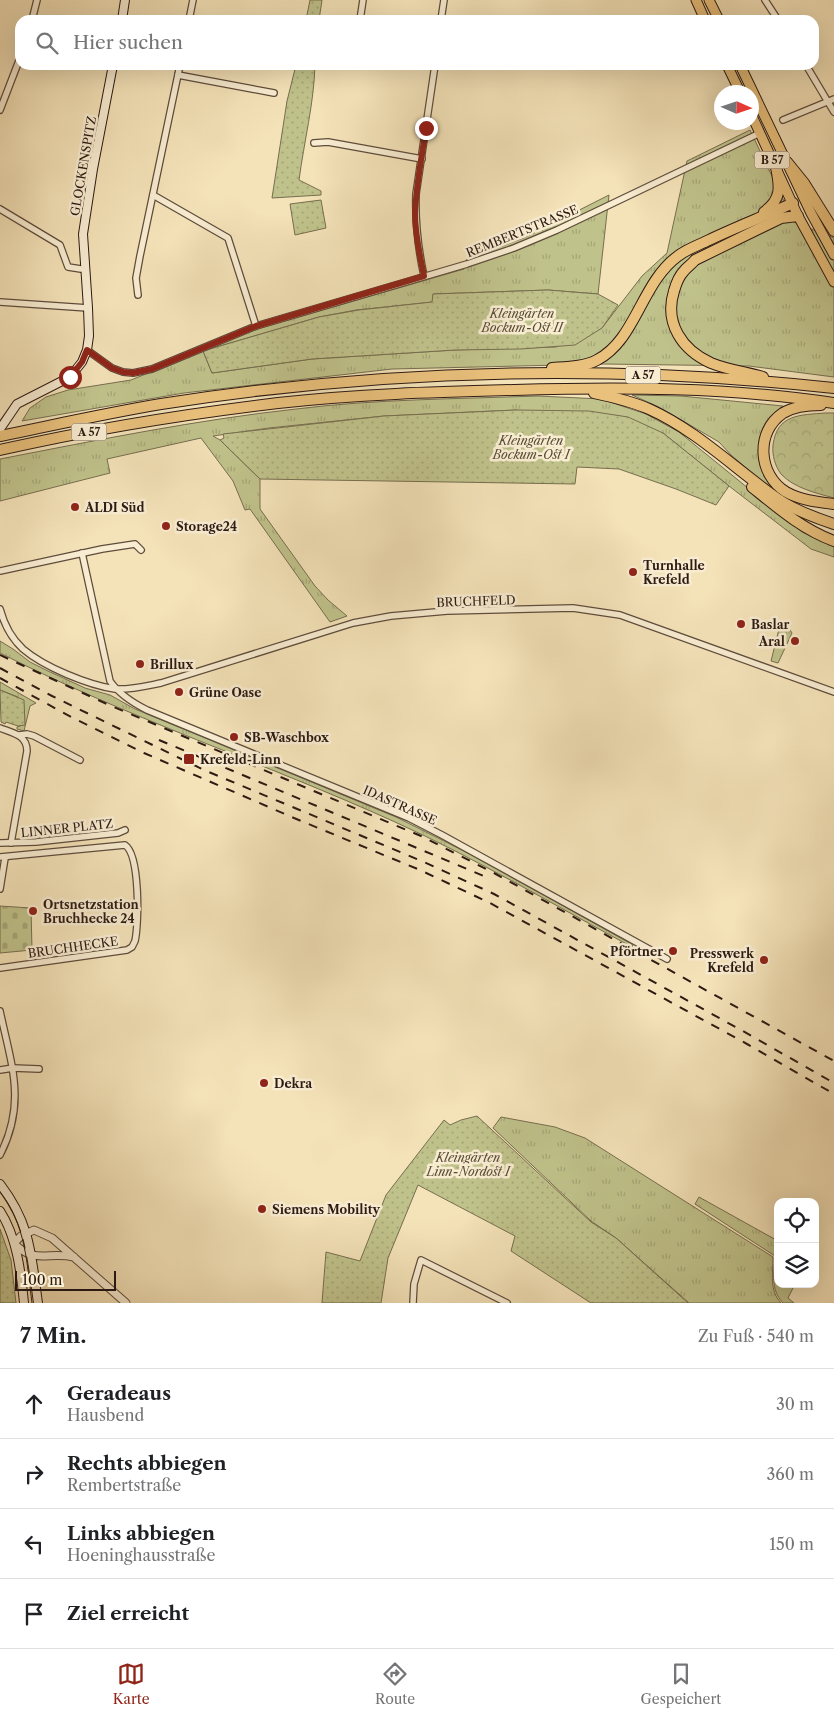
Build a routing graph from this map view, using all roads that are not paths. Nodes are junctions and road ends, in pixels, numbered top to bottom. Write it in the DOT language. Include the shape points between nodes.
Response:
graph roads {
  1 [pos="37,0"];
  2 [pos="125,0"];
  3 [pos="193,0"];
  4 [pos="363,0"];
  5 [pos="444,0"];
  6 [pos="696,0"];
  7 [pos="709,0"];
  8 [pos="765,0"];
  9 [pos="33,15"];
  10 [pos="123,15"];
  11 [pos="190,15"];
  12 [pos="361,15"];
  13 [pos="442,15"];
  14 [pos="703,15"];
  15 [pos="716,15"];
  16 [pos="775,15"];
  17 [pos="15,70"];
  18 [pos="112,70"];
  19 [pos="179,70"];
  20 [pos="434,70"];
  21 [pos="729,70"];
  22 [pos="742,70"];
  23 [pos="810,70"];
  24 [pos="178,75"];
  25 [pos="737,85"];
  26 [pos="274,92"];
  27 [pos="831,100"];
  28 [pos="0,110"];
  29 [pos="834,112"];
  30 [pos="783,120"];
  31 [pos="759,130"];
  32 [pos="760,133"];
  33 [pos="314,143"];
  34 [pos="422,159"];
  35 [pos="787,162"];
  36 [pos="776,167"];
  37 [pos="152,195"];
  38 [pos="793,203"];
  39 [pos="0,209"];
  40 [pos="811,213"];
  41 [pos="798,216"];
  42 [pos="755,218"];
  43 [pos="834,231"];
  44 [pos="834,255"];
  45 [pos="84,270"];
  46 [pos="424,276"];
  47 [pos="834,282"];
  48 [pos="138,295"];
  49 [pos="0,302"];
  50 [pos="88,308"];
  51 [pos="256,326"];
  52 [pos="87,350"];
  53 [pos="504,374"];
  54 [pos="781,382"];
  55 [pos="834,388"];
  56 [pos="566,389"];
  57 [pos="834,405"];
  58 [pos="0,429"];
  59 [pos="0,436"];
  60 [pos="709,447"];
  61 [pos="4,449"];
  62 [pos="834,504"];
  63 [pos="834,524"];
  64 [pos="834,541"];
  65 [pos="141,550"];
  66 [pos="82,553"];
  67 [pos="0,571"];
  68 [pos="0,609"];
  69 [pos="116,689"];
  70 [pos="834,692"];
  71 [pos="0,728"];
  72 [pos="20,735"];
  73 [pos="80,760"];
  74 [pos="125,830"];
  75 [pos="0,843"];
  76 [pos="11,843"];
  77 [pos="3,858"];
  78 [pos="0,889"];
  79 [pos="667,959"];
  80 [pos="0,968"];
  81 [pos="0,1011"];
  82 [pos="13,1068"];
  83 [pos="39,1069"];
  84 [pos="0,1070"];
  85 [pos="0,1155"];
  86 [pos="0,1184"];
  87 [pos="0,1211"];
  88 [pos="27,1233"];
  89 [pos="14,1243"];
  90 [pos="31,1256"];
  91 [pos="74,1257"];
  92 [pos="24,1303"];
  93 [pos="38,1303"];
  94 [pos="126,1303"];
  95 [pos="413,1303"];
  96 [pos="506,1303"];
  1 -- 9 [label="street"];
  2 -- 10 [label="main road"];
  3 -- 11 [label="street"];
  4 -- 12 [label="street"];
  5 -- 13 [label="street"];
  6 -- 14 [label="main road"];
  7 -- 15 [label="main road"];
  8 -- 16 [label="street"];
  17 -- 28 [label="street"];
  18 -- 45 [label="main road, GLOCKENSPITZ" via="83,234"];
  19 -- 24 [label="street"];
  20 -- 34 [label="street"];
  21 -- 25 [label="main road"];
  22 -- 35 [label="main road, B 57"];
  23 -- 27 [label="street"];
  24 -- 26 [label="street"];
  24 -- 37 [label="street"];
  27 -- 29 [label="street"];
  27 -- 30 [label="street"];
  31 -- 32 [label="main road, B 57"];
  32 -- 36 [label="main road, B 57"];
  32 -- 46 [label="street, REMBERTSTRASSE" via="557,230 493,256"];
  33 -- 34 [label="street" via="328,142"];
  34 -- 46 [label="street" via="415,215"];
  35 -- 40 [label="main road, B 57"];
  35 -- 43 [label="highway"];
  36 -- 38 [label="main road, B 57"];
  36 -- 42 [label="highway" via="780,185 777,197 772,206"];
  37 -- 48 [label="street" via="136,278"];
  37 -- 51 [label="street" via="228,238"];
  38 -- 40 [label="main road"];
  38 -- 41 [label="main road"];
  38 -- 42 [label="highway"];
  39 -- 45 [label="street" via="60,245 68,267"];
  40 -- 44 [label="main road"];
  41 -- 47 [label="main road"];
  41 -- 54 [label="highway" via="781,218 696,260 676,283 672,299 674,329 699,357 726,368"];
  42 -- 53 [label="highway" via="671,261 652,283 624,335 596,361"];
  45 -- 50 [label="main road, GLOCKENSPITZ"];
  46 -- 51 [label="street, REMBERTSTRASSE"];
  49 -- 50 [label="street"];
  50 -- 52 [label="main road, GLOCKENSPITZ"];
  51 -- 52 [label="street, REMBERTSTRASSE" via="152,369 133,373 112,368"];
  52 -- 58 [label="main road" via="70,377 17,404"];
  53 -- 54 [label="highway, A 57" via="677,376"];
  53 -- 59 [label="highway, A 57" via="350,382 192,400"];
  54 -- 55 [label="highway, A 57"];
  56 -- 57 [label="highway, A 57" via="676,389 786,397"];
  56 -- 60 [label="highway" via="617,398 649,409"];
  56 -- 61 [label="highway, A 57" via="396,393 280,402 204,412"];
  57 -- 62 [label="highway" via="797,408 783,413 765,438 763,452 773,481 786,492 803,499"];
  60 -- 63 [label="highway" via="782,502"];
  60 -- 64 [label="highway" via="786,514"];
  65 -- 66 [label="street" via="135,544"];
  66 -- 67 [label="street"];
  66 -- 69 [label="street" via="110,681"];
  68 -- 69 [label="street, BRUCHFELD" via="16,642 34,657 77,678"];
  69 -- 70 [label="street, BRUCHFELD" via="161,684 380,617 454,611 573,608 620,615"];
  69 -- 79 [label="street, IDASTRASSE" via="147,710 409,818"];
  71 -- 72 [label="street"];
  72 -- 73 [label="street" via="34,736"];
  72 -- 76 [label="street, LINNER PLATZ" via="28,751"];
  74 -- 76 [label="street, LINNER PLATZ"];
  75 -- 76 [label="street, LINNER PLATZ"];
  77 -- 78 [label="street"];
  77 -- 80 [label="street, BRUCHHECKE" via="125,845 132,855 138,897 137,932 132,947 127,950"];
  81 -- 82 [label="street"];
  82 -- 83 [label="street"];
  82 -- 84 [label="street"];
  82 -- 85 [label="street" via="15,1107"];
  86 -- 88 [label="main road" via="14,1202"];
  87 -- 89 [label="main road"];
  88 -- 89 [label="street"];
  88 -- 90 [label="main road"];
  88 -- 91 [label="street" via="34,1230 44,1233"];
  89 -- 90 [label="street"];
  89 -- 92 [label="main road"];
  90 -- 91 [label="street" via="60,1254"];
  90 -- 93 [label="main road"];
  91 -- 94 [label="street"];
  95 -- 96 [label="street" via="421,1260"];
}
